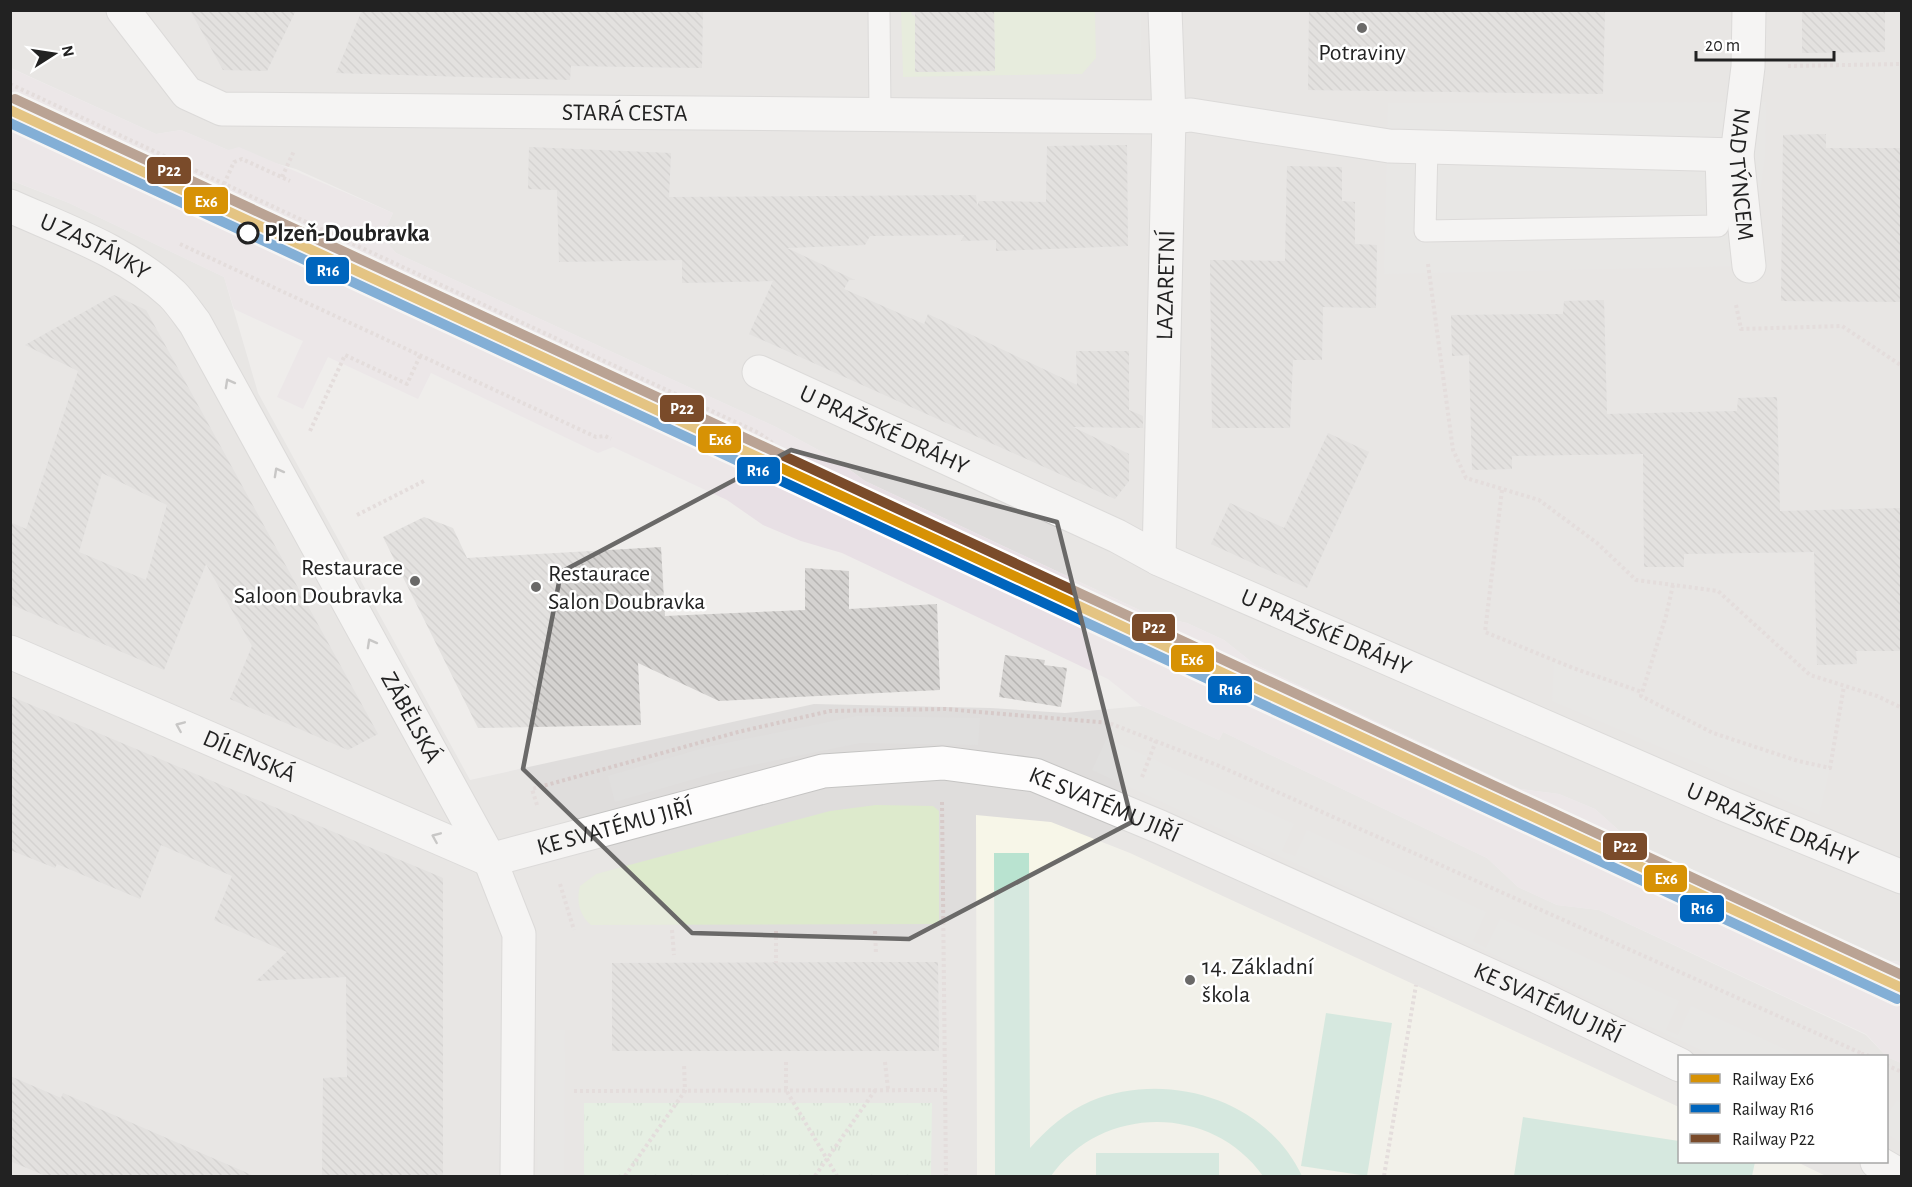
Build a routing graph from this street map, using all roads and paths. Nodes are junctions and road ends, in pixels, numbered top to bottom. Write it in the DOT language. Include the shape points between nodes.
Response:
graph roads {
  1 [pos="123,10"];
  2 [pos="879,10"];
  3 [pos="1165,10"];
  4 [pos="1749,10"];
  5 [pos="1902,64"];
  6 [pos="1749,67"];
  7 [pos="10,84"];
  8 [pos="880,112"];
  9 [pos="1169,117"];
  10 [pos="1427,147"];
  11 [pos="1726,155"];
  12 [pos="290,181"];
  13 [pos="224,184"];
  14 [pos="10,206"];
  15 [pos="1425,231"];
  16 [pos="178,243"];
  17 [pos="1749,266"];
  18 [pos="174,296"];
  19 [pos="420,356"];
  20 [pos="1902,366"];
  21 [pos="759,372"];
  22 [pos="310,431"];
  23 [pos="611,439"];
  24 [pos="774,444"];
  25 [pos="426,480"];
  26 [pos="1503,490"];
  27 [pos="357,515"];
  28 [pos="1159,559"];
  29 [pos="1673,585"];
  30 [pos="10,652"];
  31 [pos="1844,686"];
  32 [pos="1642,692"];
  33 [pos="1902,708"];
  34 [pos="1156,741"];
  35 [pos="943,763"];
  36 [pos="1141,780"];
  37 [pos="532,789"];
  38 [pos="490,860"];
  39 [pos="1902,877"];
  40 [pos="672,930"];
  41 [pos="776,931"];
  42 [pos="875,931"];
  43 [pos="876,954"];
  44 [pos="674,955"];
  45 [pos="776,963"];
  46 [pos="1416,984"];
  47 [pos="1863,1055"];
  48 [pos="786,1062"];
  49 [pos="885,1062"];
  50 [pos="1678,1064"];
  51 [pos="684,1065"];
  52 [pos="1888,1065"];
  53 [pos="1902,1071"];
  54 [pos="876,1089"];
  55 [pos="888,1089"];
  56 [pos="786,1090"];
  57 [pos="945,1090"];
  58 [pos="574,1091"];
  59 [pos="685,1091"];
  60 [pos="1880,1163"];
  61 [pos="517,1176"];
  62 [pos="625,1176"];
  63 [pos="815,1176"];
  64 [pos="837,1176"];
  65 [pos="946,1176"];
  66 [pos="1384,1176"];
  67 [pos="1901,1176"];
  1 -- 8 [label="street, STARÁ CESTA" via="187,93 222,109"];
  2 -- 8 [label="lane"];
  3 -- 9 [label="street, LAZARETNÍ"];
  4 -- 6 [label="street, NAD TÝNCEM"];
  5 -- 6 [label="path"];
  6 -- 11 [label="street, NAD TÝNCEM"];
  7 -- 13 [label="path"];
  8 -- 9 [label="street, STARÁ CESTA"];
  9 -- 10 [label="street, STARÁ CESTA" via="1191,115 1389,146"];
  9 -- 28 [label="street, LAZARETNÍ"];
  10 -- 11 [label="street, STARÁ CESTA"];
  10 -- 15 [label="lane"];
  11 -- 15 [label="lane" via="1718,226"];
  11 -- 17 [label="street, NAD TÝNCEM"];
  12 -- 13 [label="path" via="242,159 234,162"];
  13 -- 24 [label="path" via="759,433"];
  14 -- 18 [label="street, U ZASTÁVKY" via="113,253"];
  15 -- 26 [label="path" via="1453,450 1466,478"];
  16 -- 19 [label="path"];
  17 -- 20 [label="path" via="1727,279 1741,329 1842,326"];
  38 -- 18 [label="street, ZÁBĚLSKÁ, one-way" via="215,357"];
  19 -- 22 [label="path" via="408,384 345,355"];
  19 -- 23 [label="path" via="596,437"];
  21 -- 28 [label="street, U PRAŽSKÉ DRÁHY" via="1117,536"];
  25 -- 27 [label="path"];
  26 -- 29 [label="path" via="1539,500 1597,543 1636,580"];
  26 -- 32 [label="path" via="1485,632"];
  28 -- 39 [label="street, U PRAŽSKÉ DRÁHY" via="1723,804"];
  29 -- 31 [label="path" via="1718,591 1810,675"];
  29 -- 32 [label="path"];
  38 -- 30 [label="street, DÍLENSKÁ, one-way"];
  31 -- 32 [label="path" via="1830,768 1713,733 1641,696"];
  31 -- 33 [label="path"];
  34 -- 36 [label="path"];
  34 -- 37 [label="path" via="1109,723 1021,714 945,709 830,711"];
  34 -- 47 [label="path"];
  35 -- 38 [label="street, KE SVATÉMU JIŘÍ" via="823,771"];
  35 -- 50 [label="street, KE SVATÉMU JIŘÍ" via="1035,775 1516,987"];
  35 -- 57 [label="path"];
  38 -- 61 [label="street, ZÁBĚLSKÁ" via="519,933"];
  40 -- 44 [label="path"];
  41 -- 45 [label="path"];
  42 -- 43 [label="path"];
  46 -- 66 [label="path"];
  48 -- 56 [label="path"];
  49 -- 55 [label="path"];
  51 -- 59 [label="path"];
  52 -- 53 [label="path"];
  54 -- 55 [label="path"];
  54 -- 56 [label="path"];
  54 -- 63 [label="path"];
  55 -- 57 [label="path"];
  56 -- 59 [label="path"];
  56 -- 64 [label="path"];
  57 -- 65 [label="path"];
  58 -- 59 [label="path"];
  59 -- 62 [label="path"];
  60 -- 67 [label="street"];
}
